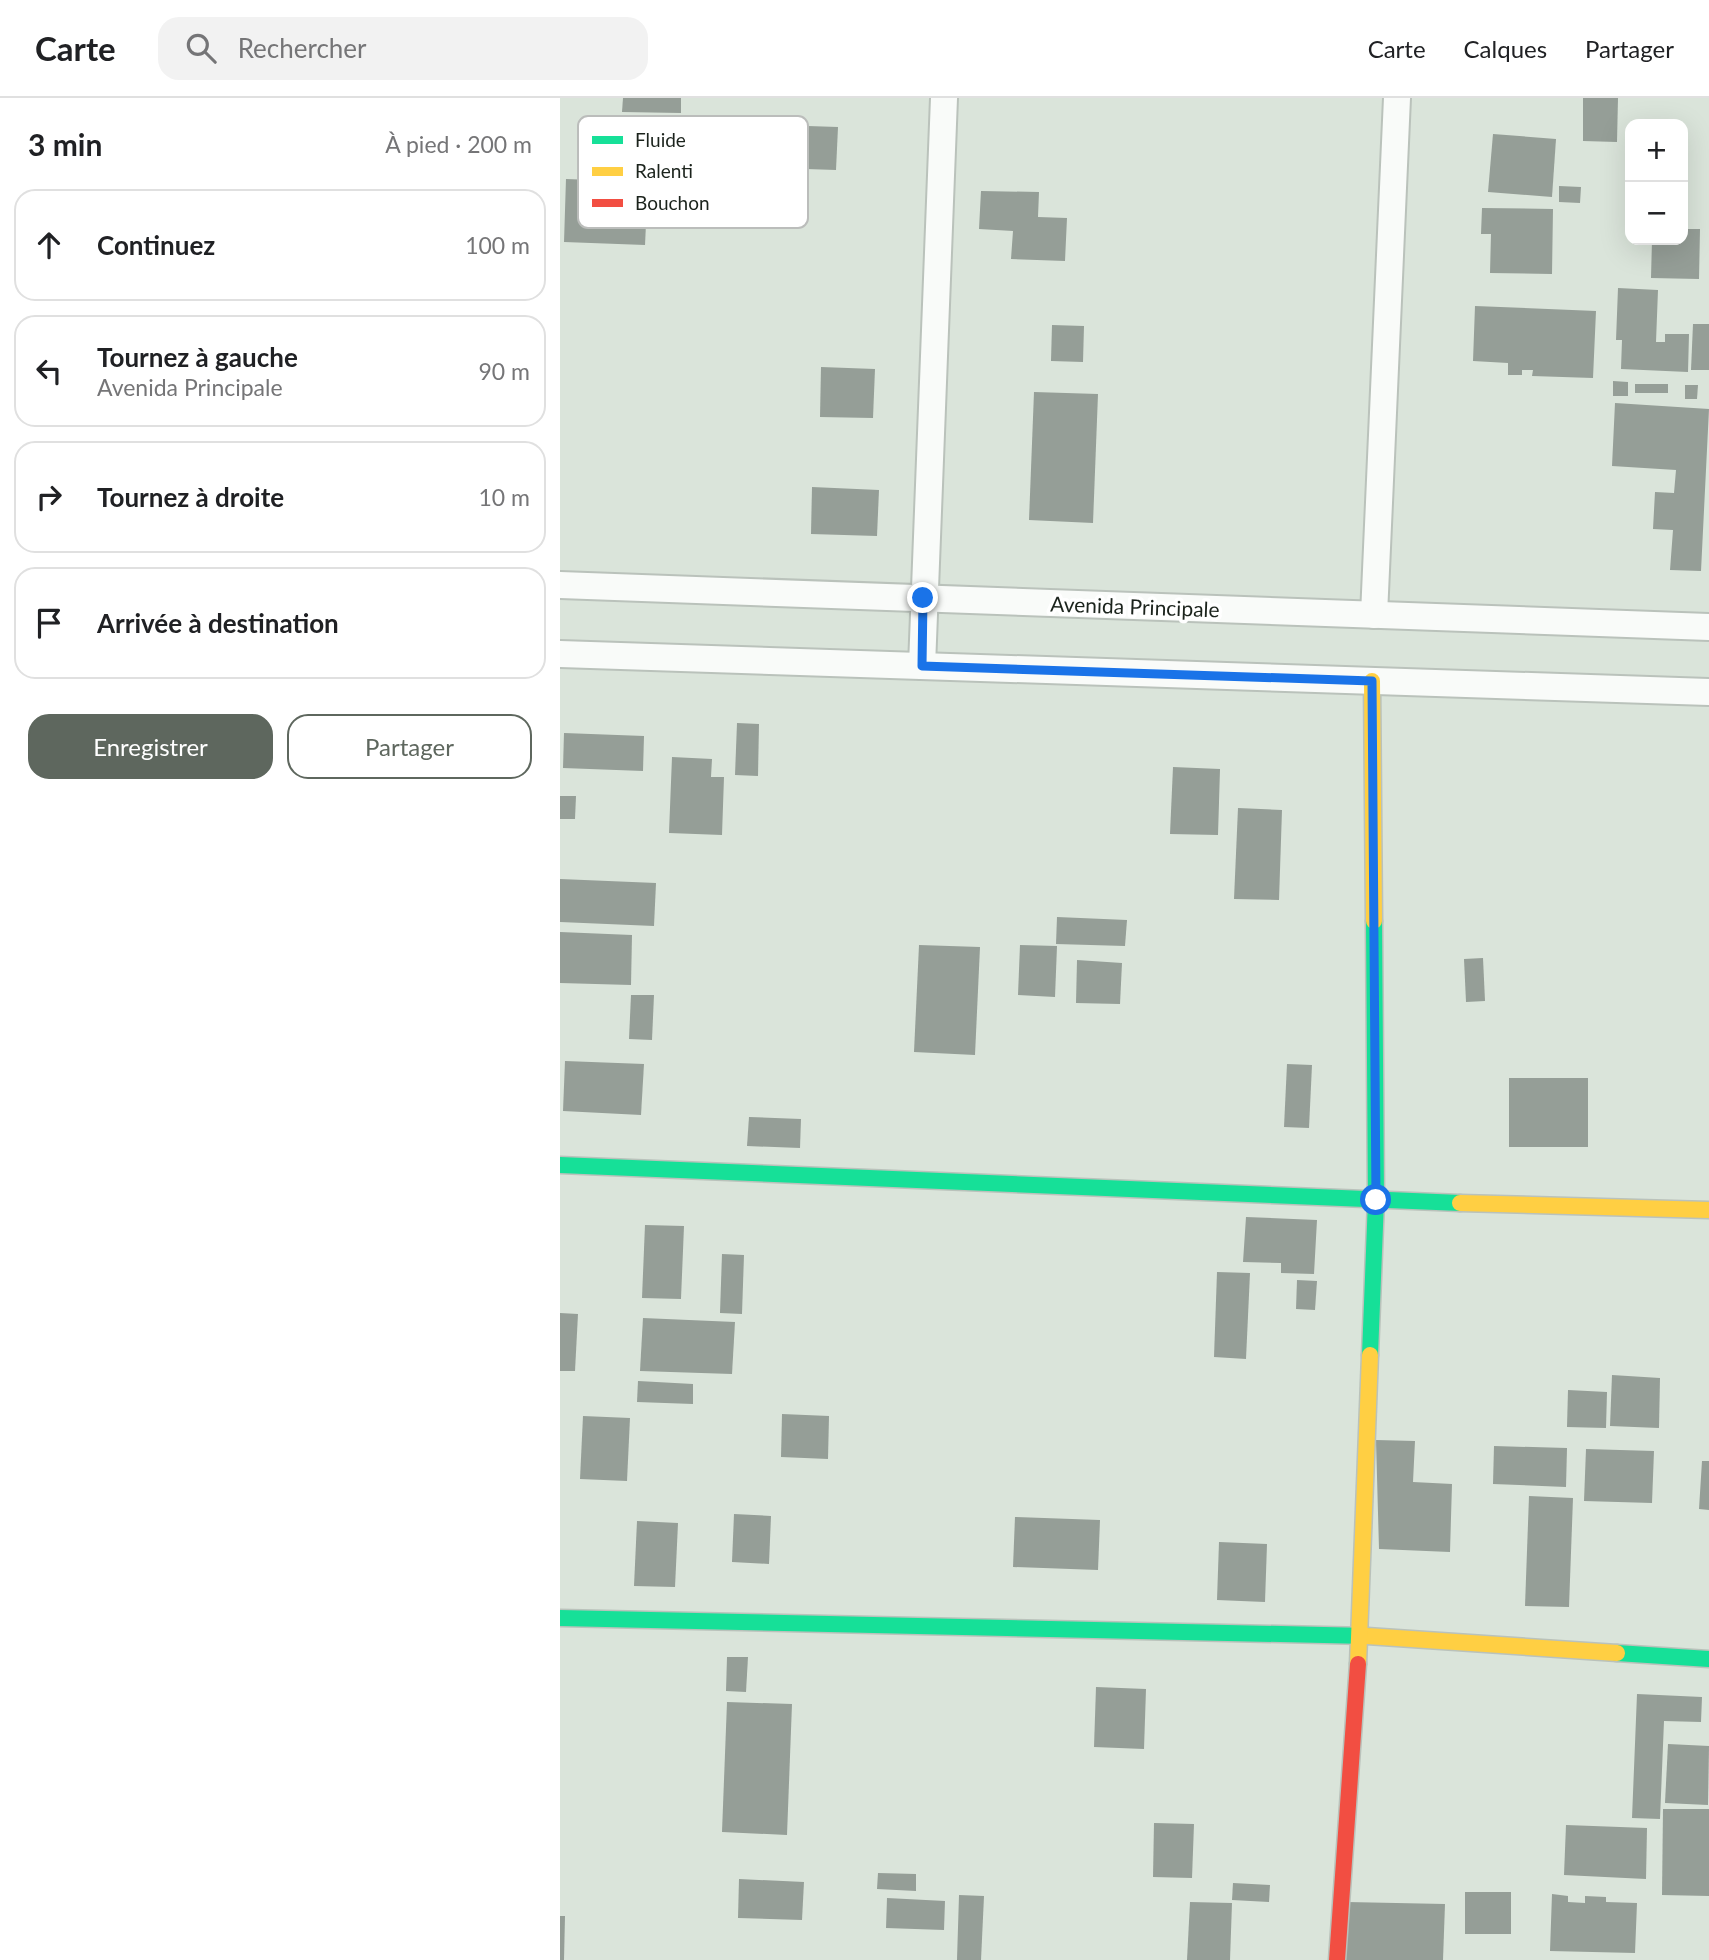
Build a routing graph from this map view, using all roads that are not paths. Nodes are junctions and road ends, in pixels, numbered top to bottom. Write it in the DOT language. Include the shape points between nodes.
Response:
graph roads {
  1 [pos="944,98"];
  2 [pos="1397,98"];
  3 [pos="560,585"];
  4 [pos="923,598"];
  5 [pos="1374,615"];
  6 [pos="1709,627"];
  7 [pos="560,654"];
  8 [pos="922,666"];
  9 [pos="1372,681"];
  10 [pos="1709,692"];
  11 [pos="560,1165"];
  12 [pos="1376,1200"];
  13 [pos="1709,1210"];
  14 [pos="560,1618"];
  15 [pos="1360,1636"];
  16 [pos="1709,1659"];
  17 [pos="1337,1960"];
  1 -- 4 [label="street"];
  2 -- 5 [label="street"];
  3 -- 4 [label="street, Avenida Principale"];
  4 -- 5 [label="street, Avenida Principale"];
  4 -- 8 [label="street"];
  5 -- 6 [label="street, Avenida Principale"];
  7 -- 8 [label="street"];
  8 -- 9 [label="street"];
  9 -- 10 [label="street"];
  9 -- 12 [label="street"];
  11 -- 12 [label="street"];
  12 -- 13 [label="street"];
  12 -- 15 [label="street"];
  14 -- 15 [label="street"];
  15 -- 16 [label="street"];
  15 -- 17 [label="street"];
}
